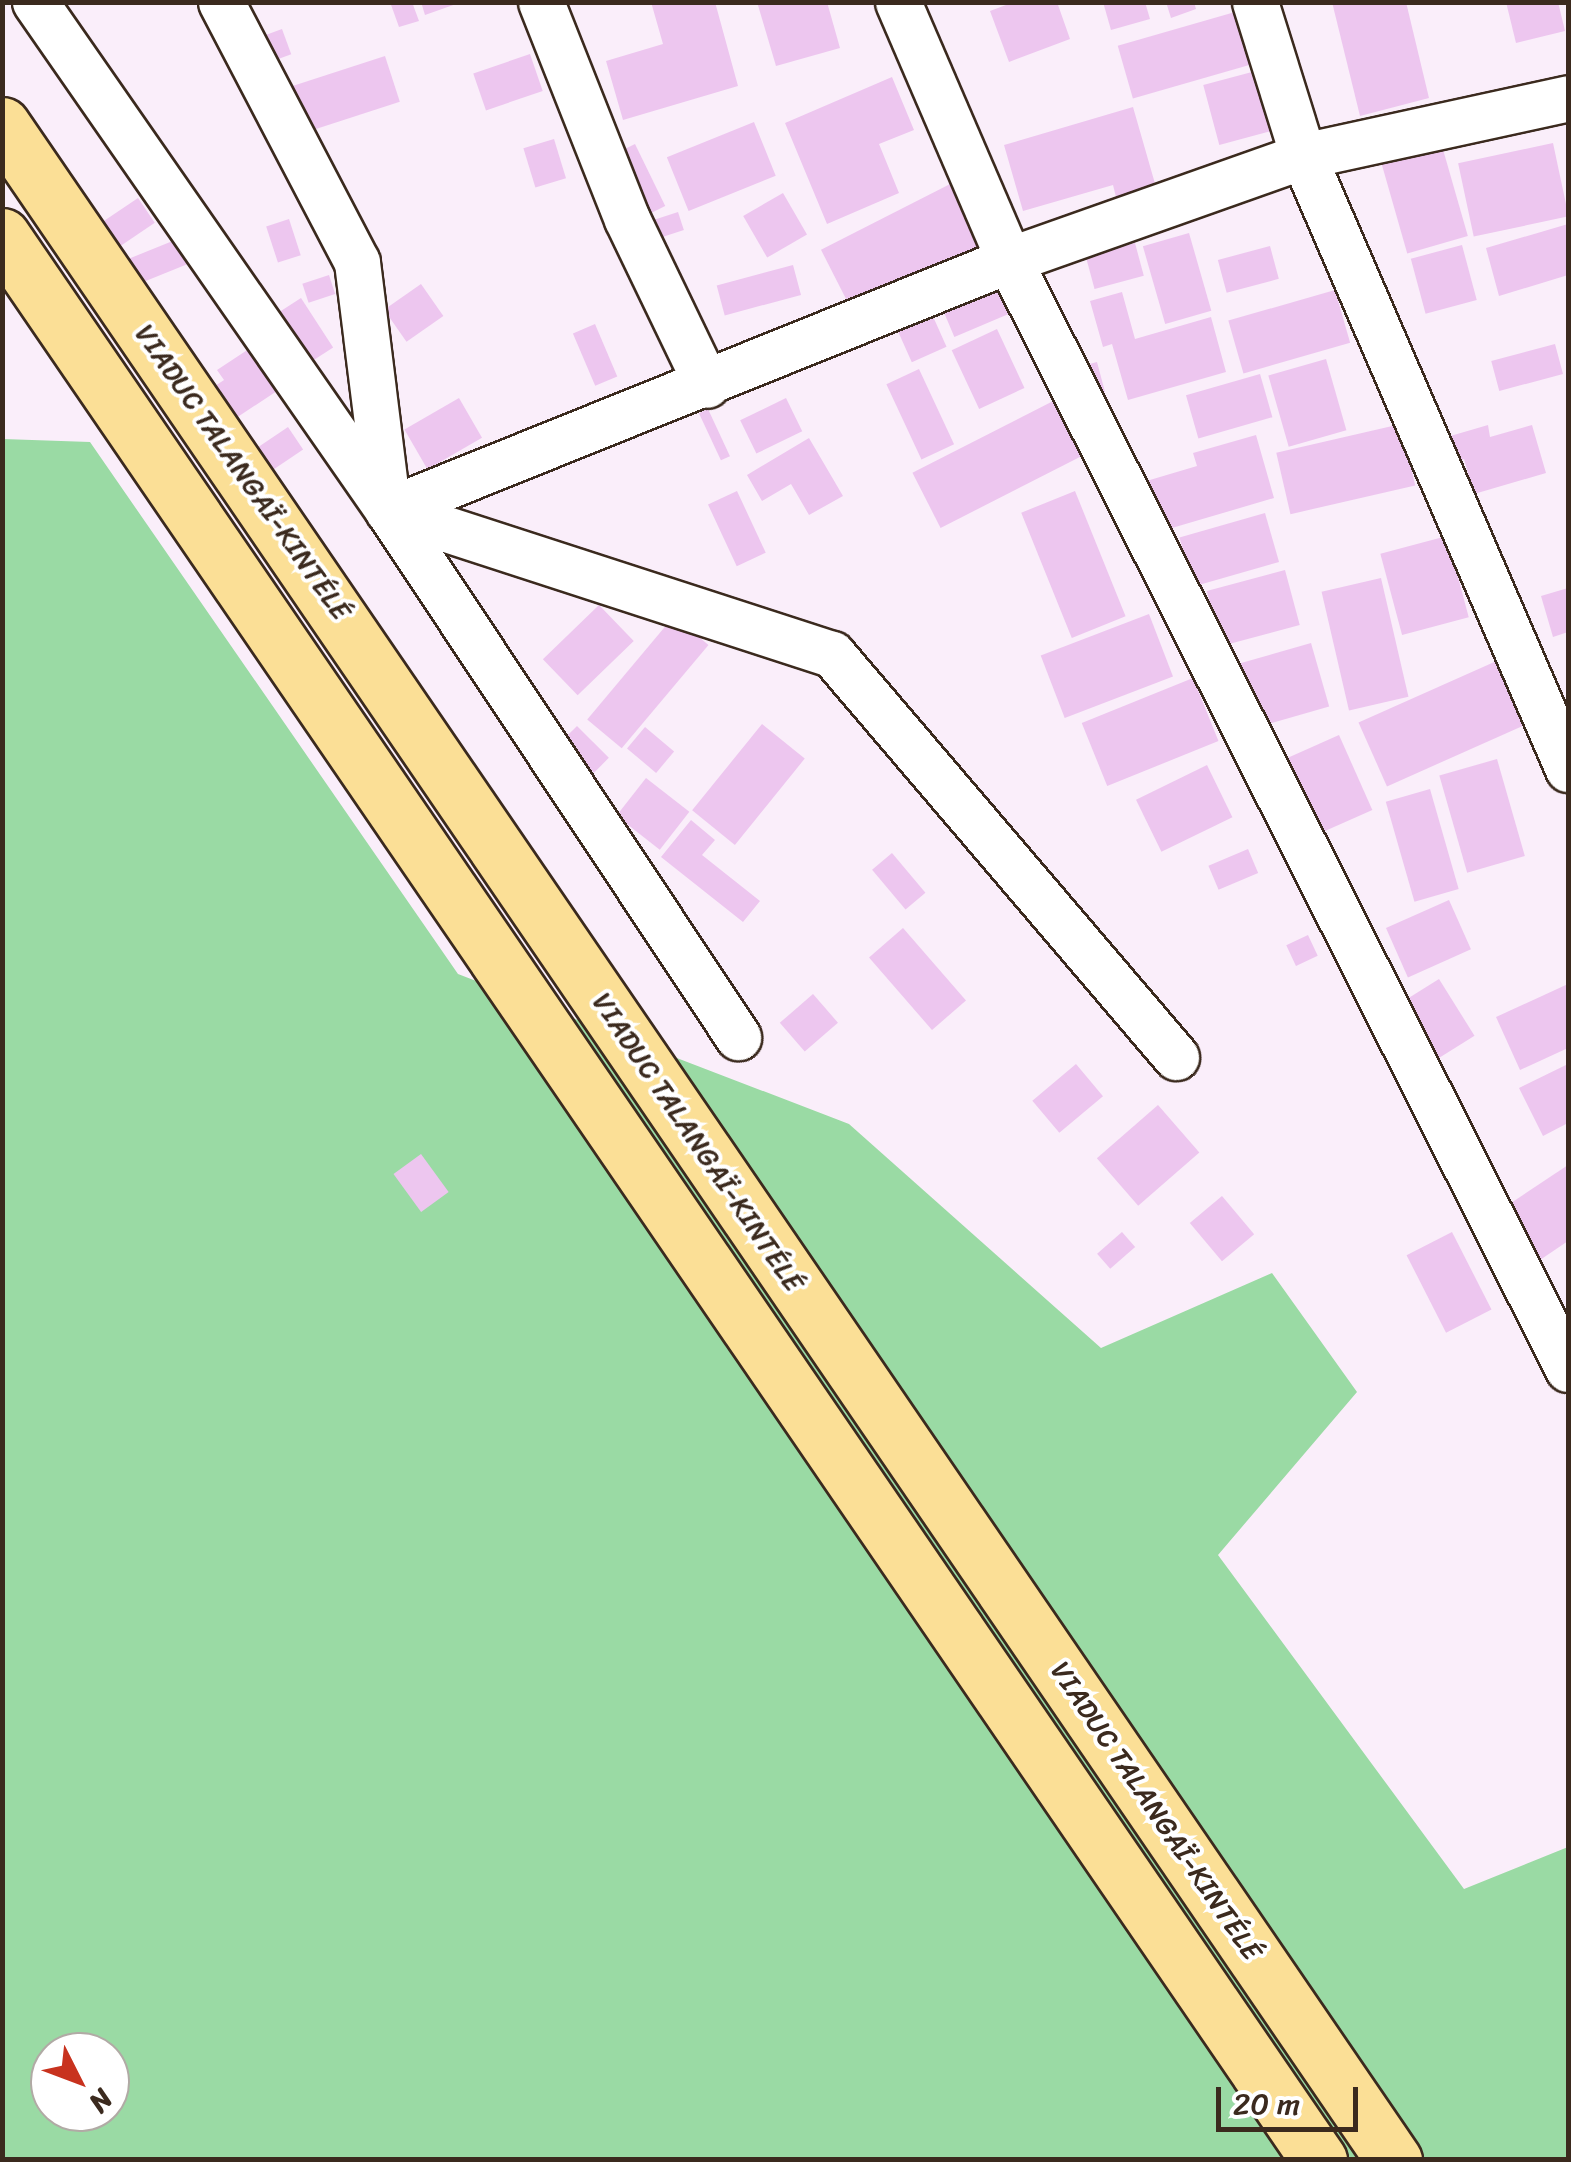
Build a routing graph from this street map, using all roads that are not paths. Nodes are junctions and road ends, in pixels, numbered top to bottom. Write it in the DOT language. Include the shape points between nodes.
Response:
graph roads {
  1 [pos="34,2"];
  2 [pos="221,2"];
  3 [pos="542,2"];
  4 [pos="898,2"];
  5 [pos="1255,2"];
  6 [pos="1568,98"];
  7 [pos="2,124"];
  8 [pos="1303,156"];
  9 [pos="2,236"];
  10 [pos="1009,260"];
  11 [pos="707,386"];
  12 [pos="388,510"];
  13 [pos="1568,769"];
  14 [pos="738,1038"];
  15 [pos="1176,1057"];
  16 [pos="1568,1368"];
  17 [pos="1319,2160"];
  18 [pos="1394,2160"];
  1 -- 12 [label="street"];
  2 -- 12 [label="street" via="357,262"];
  3 -- 11 [label="street" via="627,219"];
  4 -- 10 [label="street"];
  5 -- 8 [label="street"];
  6 -- 8 [label="street"];
  7 -- 18 [label="highway, VIADUC TALANGAÏ-KINTÉLÉ"];
  8 -- 10 [label="street"];
  8 -- 13 [label="street"];
  9 -- 17 [label="highway"];
  10 -- 11 [label="street"];
  10 -- 16 [label="street"];
  11 -- 12 [label="street"];
  12 -- 14 [label="street"];
  12 -- 15 [label="street" via="832,654"];
}
